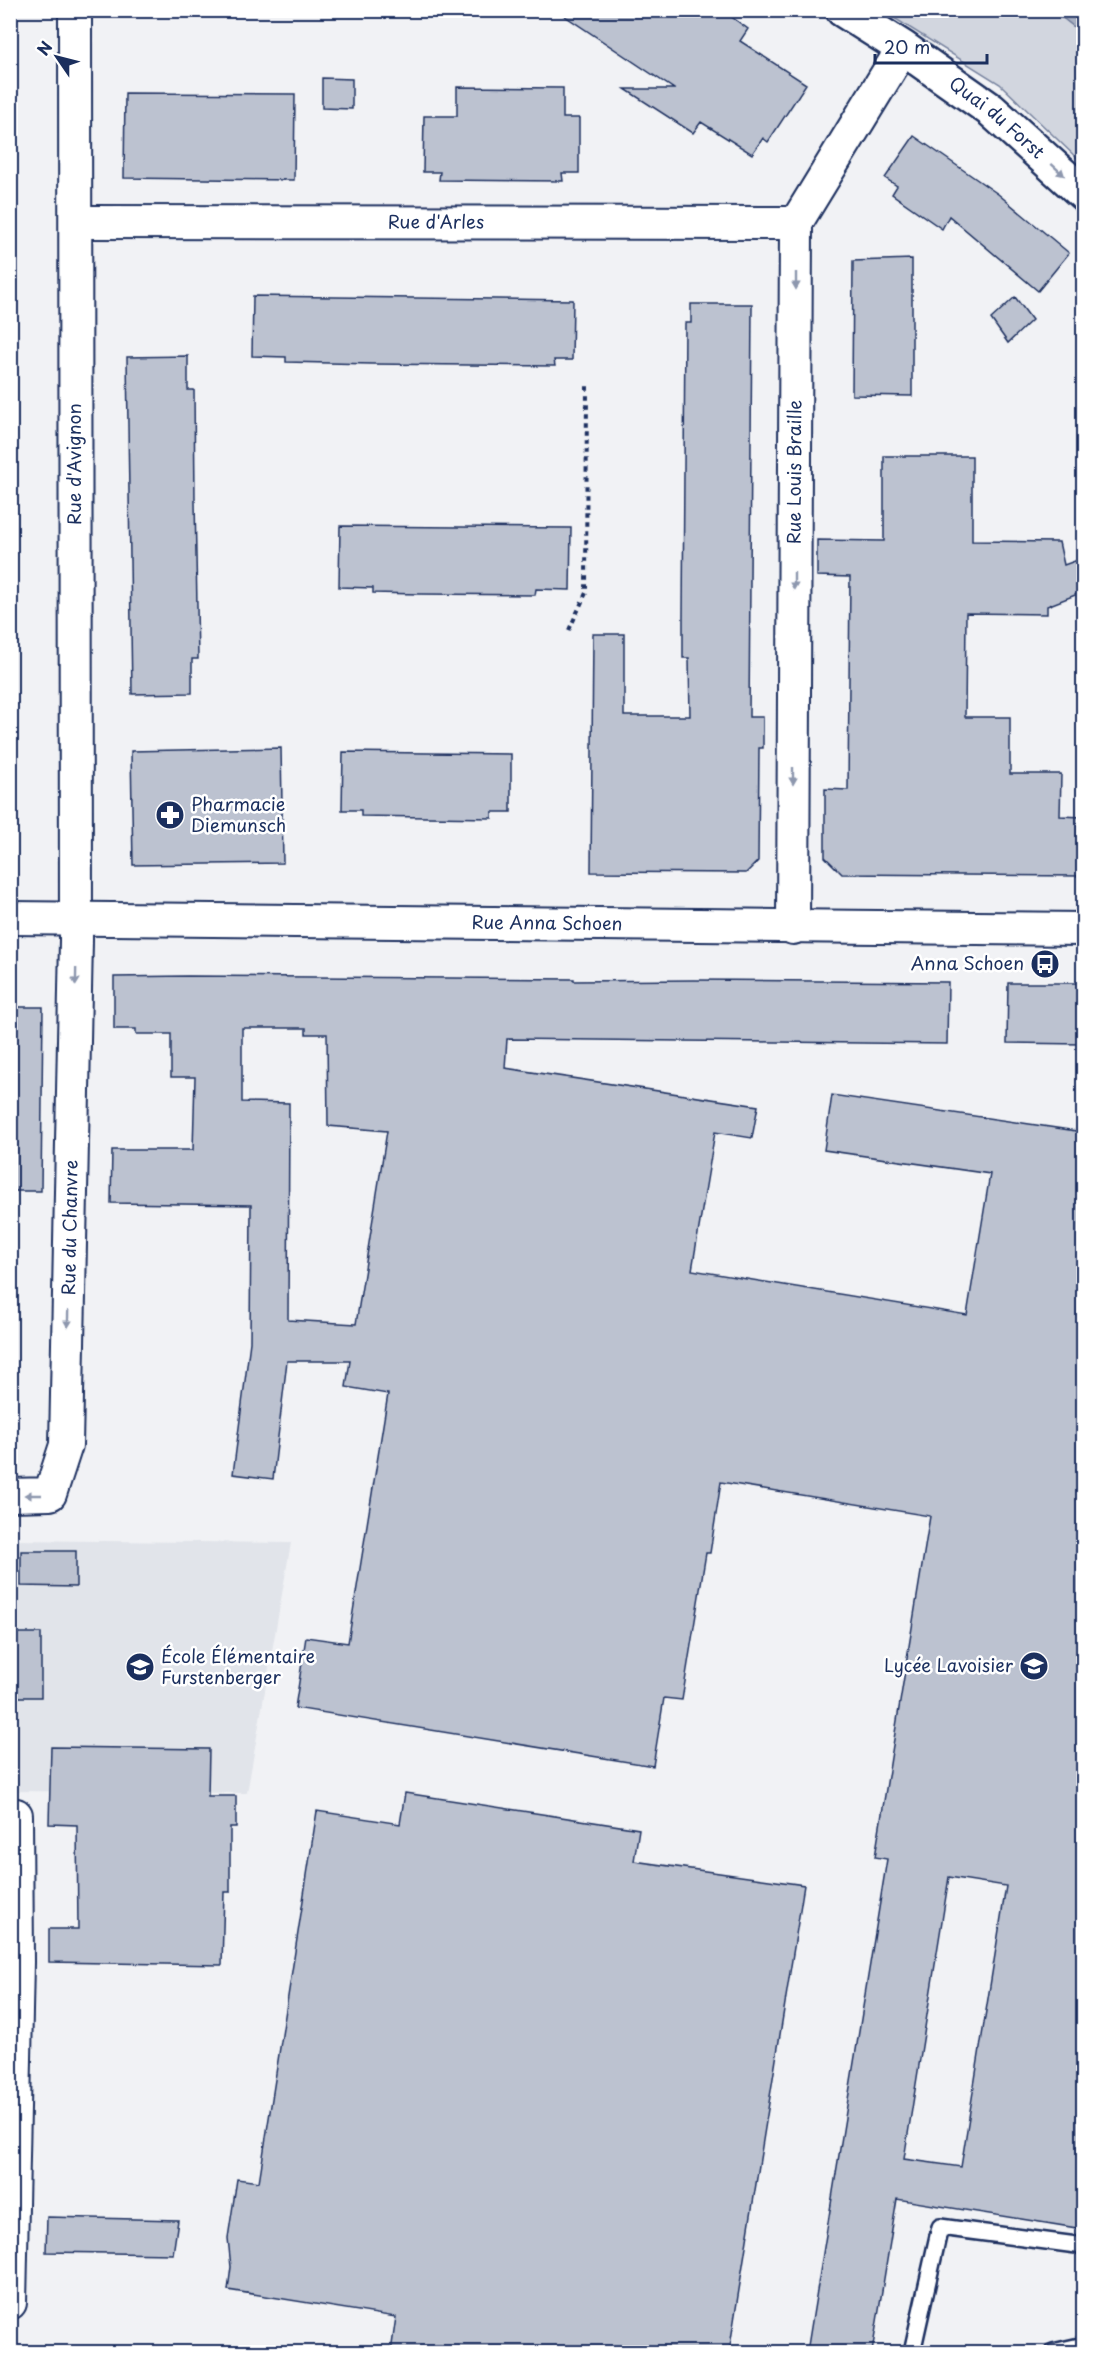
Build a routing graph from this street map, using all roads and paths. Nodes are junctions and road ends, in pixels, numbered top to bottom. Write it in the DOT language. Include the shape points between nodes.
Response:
graph roads {
  1 [pos="75,10"];
  2 [pos="843,10"];
  3 [pos="903,48"];
  4 [pos="1083,194"];
  5 [pos="76,222"];
  6 [pos="796,223"];
  7 [pos="587,383"];
  8 [pos="569,630"];
  9 [pos="10,918"];
  10 [pos="75,918"];
  11 [pos="793,928"];
  12 [pos="1083,929"];
  13 [pos="10,1495"];
  14 [pos="10,1815"];
  15 [pos="1083,2246"];
  16 [pos="10,2303"];
  17 [pos="1083,2345"];
  18 [pos="912,2352"];
  19 [pos="1053,2352"];
  1 -- 5 [label="street, Rue d'Avignon"];
  2 -- 3 [label="street, Quai du Forst"];
  3 -- 4 [label="street, Quai du Forst, one-way" via="991,110"];
  3 -- 6 [label="street"];
  5 -- 6 [label="street, Rue d'Arles"];
  5 -- 10 [label="street, Rue d'Avignon"];
  6 -- 11 [label="street, Rue Louis Braille, one-way"];
  7 -- 8 [label="path" via="586,593"];
  9 -- 10 [label="street, Rue Anna Schoen"];
  10 -- 11 [label="street, Rue Anna Schoen"];
  10 -- 13 [label="street, Rue du Chanvre, one-way" via="66,1445 50,1494"];
  11 -- 12 [label="street, Rue Anna Schoen"];
  14 -- 16 [label="street" via="16,1815 17,1962"];
  15 -- 18 [label="lane" via="940,2228"];
  17 -- 19 [label="lane"];
}
